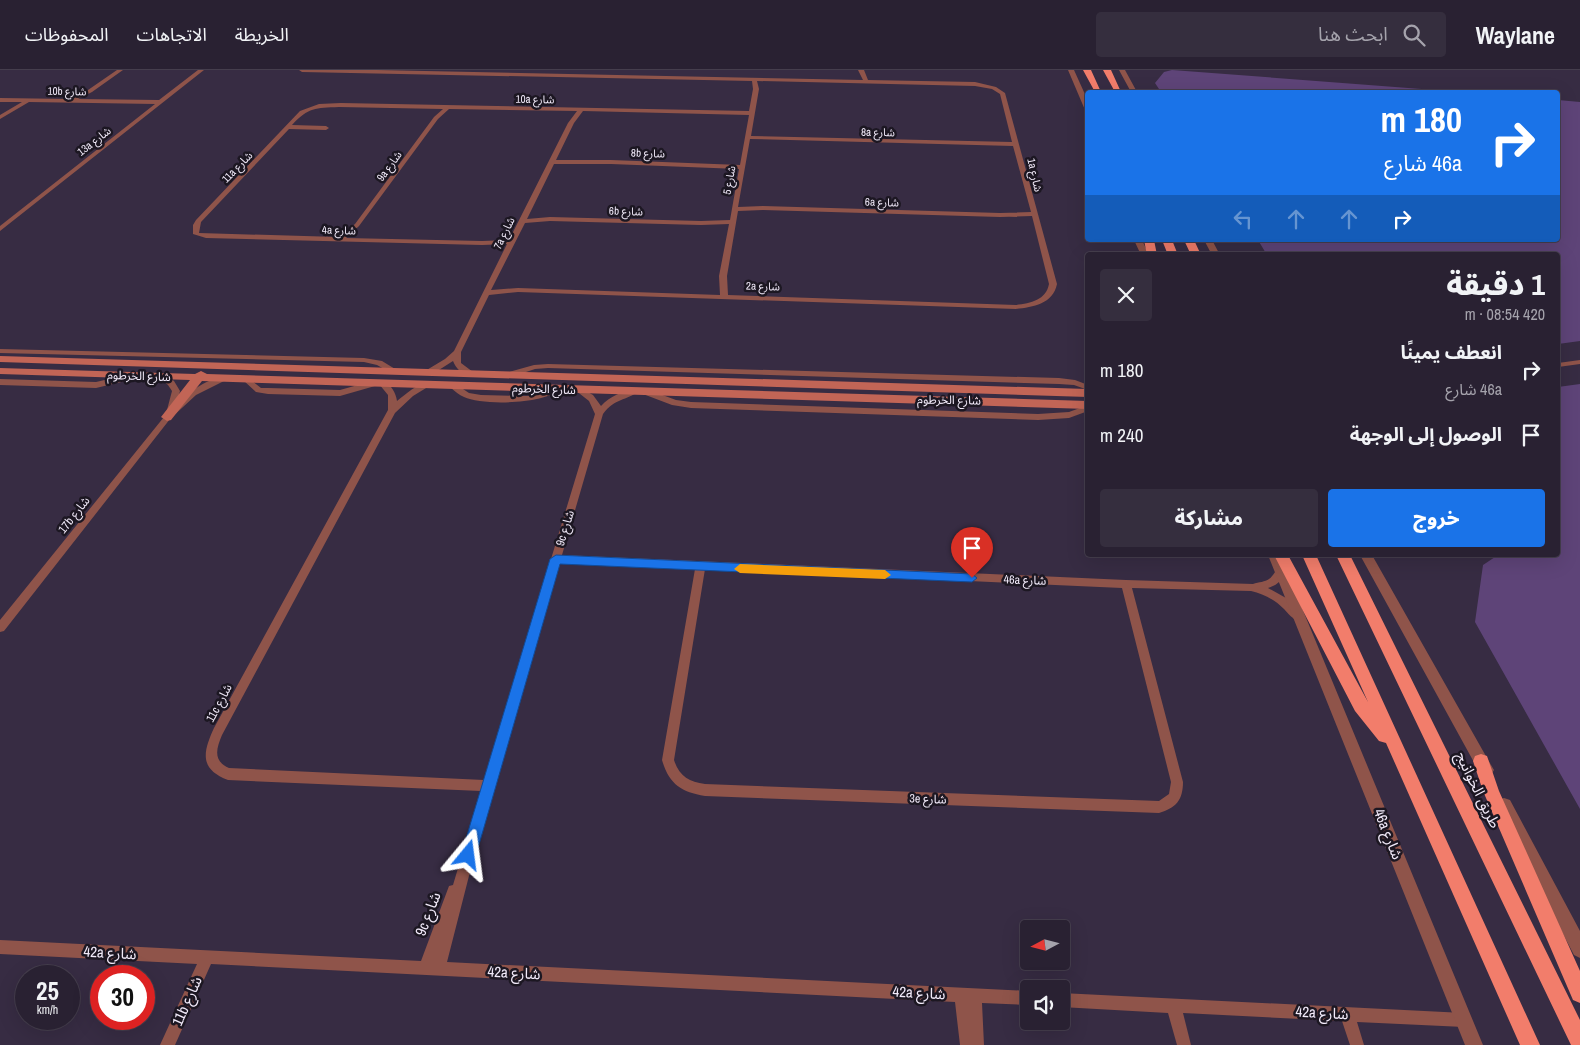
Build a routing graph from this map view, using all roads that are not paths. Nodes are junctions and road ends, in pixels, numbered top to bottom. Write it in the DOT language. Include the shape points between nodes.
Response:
graph roads {
  1 [pos="120,70"];
  2 [pos="201,70"];
  3 [pos="302,70"];
  4 [pos="1070,70"];
  5 [pos="1087,70"];
  6 [pos="1107,70"];
  7 [pos="1122,70"];
  8 [pos="861,71"];
  9 [pos="507,72"];
  10 [pos="754,80"];
  11 [pos="761,80"];
  12 [pos="856,82"];
  13 [pos="866,82"];
  14 [pos="756,89"];
  15 [pos="1097,90"];
  16 [pos="1117,90"];
  17 [pos="1133,90"];
  18 [pos="90,91"];
  19 [pos="0,100"];
  20 [pos="22,100"];
  21 [pos="29,100"];
  22 [pos="71,101"];
  23 [pos="80,102"];
  24 [pos="158,103"];
  25 [pos="1085,103"];
  26 [pos="318,107"];
  27 [pos="439,107"];
  28 [pos="448,107"];
  29 [pos="578,110"];
  30 [pos="8,112"];
  31 [pos="751,114"];
  32 [pos="0,117"];
  33 [pos="436,118"];
  34 [pos="289,127"];
  35 [pos="326,128"];
  36 [pos="747,139"];
  37 [pos="1017,145"];
  38 [pos="553,160"];
  39 [pos="743,165"];
  40 [pos="735,207"];
  41 [pos="1034,216"];
  42 [pos="524,218"];
  43 [pos="732,224"];
  44 [pos="357,225"];
  45 [pos="0,229"];
  46 [pos="196,234"];
  47 [pos="339,240"];
  48 [pos="351,240"];
  49 [pos="511,244"];
  50 [pos="724,276"];
  51 [pos="489,290"];
  52 [pos="713,296"];
  53 [pos="724,296"];
  54 [pos="1044,296"];
  55 [pos="0,351"];
  56 [pos="458,352"];
  57 [pos="0,359"];
  58 [pos="1580,362"];
  59 [pos="1560,365"];
  60 [pos="319,370"];
  61 [pos="0,371"];
  62 [pos="396,372"];
  63 [pos="428,373"];
  64 [pos="470,374"];
  65 [pos="139,375"];
  66 [pos="162,376"];
  67 [pos="508,376"];
  68 [pos="197,378"];
  69 [pos="224,379"];
  70 [pos="0,382"];
  71 [pos="378,384"];
  72 [pos="791,384"];
  73 [pos="427,385"];
  74 [pos="1085,387"];
  75 [pos="580,390"];
  76 [pos="641,392"];
  77 [pos="1085,393"];
  78 [pos="746,394"];
  79 [pos="1085,406"];
  80 [pos="1085,408"];
  81 [pos="392,411"];
  82 [pos="599,414"];
  83 [pos="168,417"];
  84 [pos="1310,557"];
  85 [pos="1344,557"];
  86 [pos="1367,557"];
  87 [pos="556,559"];
  88 [pos="1281,563"];
  89 [pos="700,567"];
  90 [pos="1126,584"];
  91 [pos="1254,587"];
  92 [pos="1302,622"];
  93 [pos="0,628"];
  94 [pos="1392,742"];
  95 [pos="1481,761"];
  96 [pos="489,786"];
  97 [pos="0,947"];
  98 [pos="1580,949"];
  99 [pos="206,957"];
  100 [pos="432,969"];
  101 [pos="1580,993"];
  102 [pos="969,995"];
  103 [pos="1020,998"];
  104 [pos="1070,1000"];
  105 [pos="1174,1006"];
  106 [pos="1347,1014"];
  107 [pos="1464,1020"];
  108 [pos="1580,1042"];
  109 [pos="167,1045"];
  110 [pos="967,1045"];
  111 [pos="977,1045"];
  112 [pos="1184,1045"];
  113 [pos="1357,1045"];
  114 [pos="1474,1045"];
  115 [pos="1530,1045"];
  1 -- 18 [label="street"];
  2 -- 24 [label="street, 13a شارع"];
  3 -- 9 [label="street"];
  4 -- 25 [label="street"];
  5 -- 15 [label="highway"];
  6 -- 16 [label="highway"];
  7 -- 17 [label="street"];
  8 -- 12 [label="street"];
  8 -- 13 [label="street"];
  9 -- 10 [label="street"];
  10 -- 11 [label="street"];
  10 -- 14 [label="street, شارع 5"];
  11 -- 12 [label="street"];
  11 -- 14 [label="street, شارع 5"];
  12 -- 13 [label="street"];
  13 -- 37 [label="street, 1a شارع" via="979,84 998,89 1002,93"];
  14 -- 31 [label="street, شارع 5"];
  18 -- 22 [label="street"];
  18 -- 23 [label="street"];
  19 -- 20 [label="street, 10b شارع"];
  20 -- 21 [label="street, 10b شارع"];
  20 -- 30 [label="street"];
  21 -- 22 [label="street, 10b شارع"];
  21 -- 30 [label="street"];
  22 -- 23 [label="street, 10b شارع"];
  23 -- 24 [label="street, 10b شارع"];
  24 -- 45 [label="street, 13a شارع"];
  26 -- 27 [label="street, 10a شارع"];
  26 -- 34 [label="street, 11a شارع" via="299,117"];
  27 -- 28 [label="street, 10a شارع"];
  27 -- 33 [label="street, 9a شارع"];
  28 -- 29 [label="street, 10a شارع"];
  28 -- 33 [label="street, 9a شارع"];
  29 -- 31 [label="street, 10a شارع"];
  29 -- 38 [label="street, 7a شارع"];
  30 -- 32 [label="street"];
  31 -- 36 [label="street, شارع 5"];
  33 -- 44 [label="street, 9a شارع"];
  34 -- 35 [label="street"];
  34 -- 46 [label="street, 11a شارع" via="198,221"];
  36 -- 37 [label="street, 8a شارع"];
  36 -- 39 [label="street, شارع 5"];
  37 -- 41 [label="street, 1a شارع"];
  38 -- 39 [label="street, 8b شارع"];
  38 -- 42 [label="street, 7a شارع"];
  39 -- 40 [label="street, شارع 5"];
  40 -- 41 [label="street, 6a شارع"];
  40 -- 43 [label="street, شارع 5"];
  41 -- 54 [label="street, 1a شارع" via="1053,288"];
  42 -- 43 [label="street, 6b شارع"];
  42 -- 49 [label="street, 7a شارع"];
  43 -- 50 [label="street, شارع 5"];
  44 -- 47 [label="street, 9a شارع"];
  44 -- 48 [label="street, 9a شارع"];
  46 -- 47 [label="street, 4a شارع"];
  47 -- 48 [label="street, 4a شارع"];
  48 -- 49 [label="street, 4a شارع"];
  49 -- 51 [label="street, 7a شارع"];
  50 -- 52 [label="street, شارع 5"];
  50 -- 53 [label="street, شارع 5"];
  51 -- 52 [label="street, 2a شارع"];
  51 -- 56 [label="street, 7a شارع"];
  52 -- 53 [label="street, 2a شارع"];
  53 -- 54 [label="street, 2a شارع" via="1007,306 1032,304"];
  55 -- 62 [label="street" via="364,360"];
  56 -- 63 [label="street, 7a شارع"];
  56 -- 64 [label="street" via="459,367"];
  57 -- 60 [label="main road, شارع الخرطوم"];
  58 -- 59 [label="street"];
  60 -- 62 [label="main road, شارع الخرطوم"];
  60 -- 68 [label="main road" via="299,373 210,372"];
  61 -- 65 [label="main road, شارع الخرطوم"];
  62 -- 63 [label="main road, شارع الخرطوم"];
  63 -- 64 [label="main road, شارع الخرطوم"];
  64 -- 67 [label="main road, شارع الخرطوم"];
  65 -- 66 [label="main road, شارع الخرطوم"];
  65 -- 70 [label="street" via="96,385"];
  66 -- 68 [label="main road, شارع الخرطوم"];
  66 -- 83 [label="street, 17b شارع" via="176,391"];
  67 -- 72 [label="main road, شارع الخرطوم"];
  67 -- 74 [label="street" via="548,366 1059,381"];
  68 -- 69 [label="main road, شارع الخرطوم"];
  68 -- 83 [label="main road"];
  69 -- 71 [label="main road, شارع الخرطوم"];
  69 -- 83 [label="street, 17b شارع" via="193,393"];
  71 -- 73 [label="main road, شارع الخرطوم"];
  71 -- 81 [label="street" via="392,393"];
  72 -- 77 [label="main road, شارع الخرطوم"];
  72 -- 78 [label="main road" via="785,390"];
  73 -- 75 [label="main road, شارع الخرطوم"];
  73 -- 81 [label="street, 11c شارع" via="410,394"];
  75 -- 76 [label="main road, شارع الخرطوم"];
  75 -- 82 [label="street" via="595,402"];
  76 -- 78 [label="main road, شارع الخرطوم"];
  76 -- 80 [label="street" via="691,406 1008,416 1058,416 1077,413"];
  76 -- 82 [label="street" via="609,402"];
  78 -- 79 [label="main road, شارع الخرطوم"];
  81 -- 96 [label="street, 11c شارع" via="216,736 211,760 215,767 228,774"];
  82 -- 87 [label="street, 9c شارع"];
  83 -- 93 [label="street, 17b شارع"];
  84 -- 94 [label="highway"];
  85 -- 108 [label="highway, طريق الخوانيج"];
  86 -- 95 [label="street"];
  87 -- 89 [label="street, 46a شارع"];
  87 -- 96 [label="street, 9c شارع"];
  88 -- 91 [label="street, 46a شارع" via="1278,578 1272,583"];
  88 -- 92 [label="street, 46a شارع"];
  88 -- 94 [label="highway" via="1361,706"];
  89 -- 90 [label="street, 46a شارع"];
  89 -- 90 [label="street, 3e شارع" via="668,760 670,770 684,785 715,791 1159,807 1174,800 1177,782"];
  90 -- 91 [label="street, 46a شارع"];
  91 -- 92 [label="street, 46a شارع" via="1278,597"];
  92 -- 107 [label="street, 46a شارع"];
  94 -- 115 [label="highway"];
  95 -- 98 [label="street"];
  95 -- 101 [label="highway" via="1494,798"];
  96 -- 100 [label="street, 9c شارع"];
  97 -- 99 [label="street, 42a شارع"];
  99 -- 100 [label="street, 42a شارع"];
  99 -- 109 [label="street, 11b شارع"];
  100 -- 102 [label="street, 42a شارع"];
  102 -- 103 [label="street, 42a شارع"];
  102 -- 110 [label="street"];
  102 -- 111 [label="street"];
  104 -- 105 [label="street, 42a شارع"];
  105 -- 106 [label="street, 42a شارع"];
  105 -- 112 [label="street"];
  106 -- 107 [label="street, 42a شارع"];
  106 -- 113 [label="street"];
  107 -- 114 [label="street, 46a شارع"];
}
